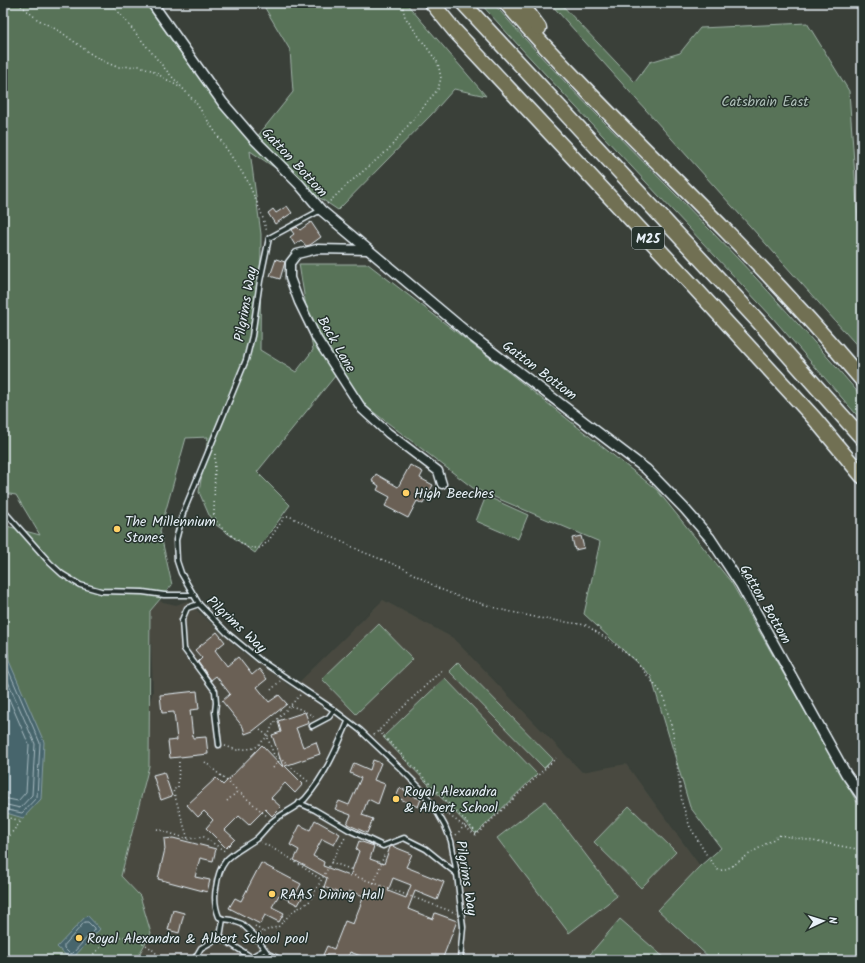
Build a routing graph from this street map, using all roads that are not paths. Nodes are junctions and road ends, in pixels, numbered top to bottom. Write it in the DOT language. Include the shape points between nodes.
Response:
graph roads {
  1 [pos="152,3"];
  2 [pos="432,3"];
  3 [pos="463,3"];
  4 [pos="506,3"];
  5 [pos="521,3"];
  6 [pos="582,87"];
  7 [pos="321,210"];
  8 [pos="369,250"];
  9 [pos="862,380"];
  10 [pos="862,438"];
  11 [pos="862,476"];
  12 [pos="442,484"];
  13 [pos="3,510"];
  14 [pos="194,595"];
  15 [pos="199,604"];
  16 [pos="334,710"];
  17 [pos="348,722"];
  18 [pos="312,726"];
  19 [pos="219,745"];
  20 [pos="862,796"];
  21 [pos="299,803"];
  22 [pos="457,874"];
  23 [pos="223,919"];
  24 [pos="220,937"];
  25 [pos="264,950"];
  26 [pos="250,959"];
  27 [pos="194,960"];
  28 [pos="282,960"];
  29 [pos="460,960"];
  1 -- 7 [label="street, Gatton Bottom" via="223,103"];
  2 -- 11 [label="highway, M25" via="454,30 814,418"];
  3 -- 10 [label="highway, M25" via="758,321"];
  4 -- 6 [label="highway"];
  5 -- 6 [label="highway"];
  6 -- 9 [label="highway" via="752,259"];
  7 -- 8 [label="street, Gatton Bottom"];
  7 -- 14 [label="lane, Pilgrims Way" via="269,238 246,360 183,513 176,540 177,561"];
  8 -- 12 [label="street, Back Lane" via="317,249 297,254 290,263 290,278 317,339 362,410 438,471"];
  8 -- 20 [label="street, Gatton Bottom" via="469,334 646,469 684,508 710,538 741,585 846,774"];
  13 -- 14 [label="lane" via="50,563 80,585 101,591"];
  14 -- 15 [label="lane, Pilgrims Way"];
  15 -- 16 [label="lane, Pilgrims Way" via="233,638 261,661"];
  15 -- 19 [label="lane" via="187,608 182,620 184,649 215,691"];
  16 -- 17 [label="lane, Pilgrims Way"];
  16 -- 18 [label="lane" via="329,717"];
  17 -- 21 [label="lane" via="327,769"];
  17 -- 22 [label="lane, Pilgrims Way" via="370,738 420,788 436,810 451,841"];
  21 -- 22 [label="lane" via="383,846 404,838 426,849"];
  21 -- 23 [label="lane" via="224,862 218,873 214,898 219,917"];
  22 -- 29 [label="lane, Pilgrims Way" via="463,927"];
  23 -- 24 [label="lane"];
  23 -- 25 [label="lane" via="242,924 255,936"];
  24 -- 26 [label="lane"];
  24 -- 27 [label="lane" via="201,948"];
  25 -- 26 [label="lane"];
  25 -- 28 [label="lane"];
}
